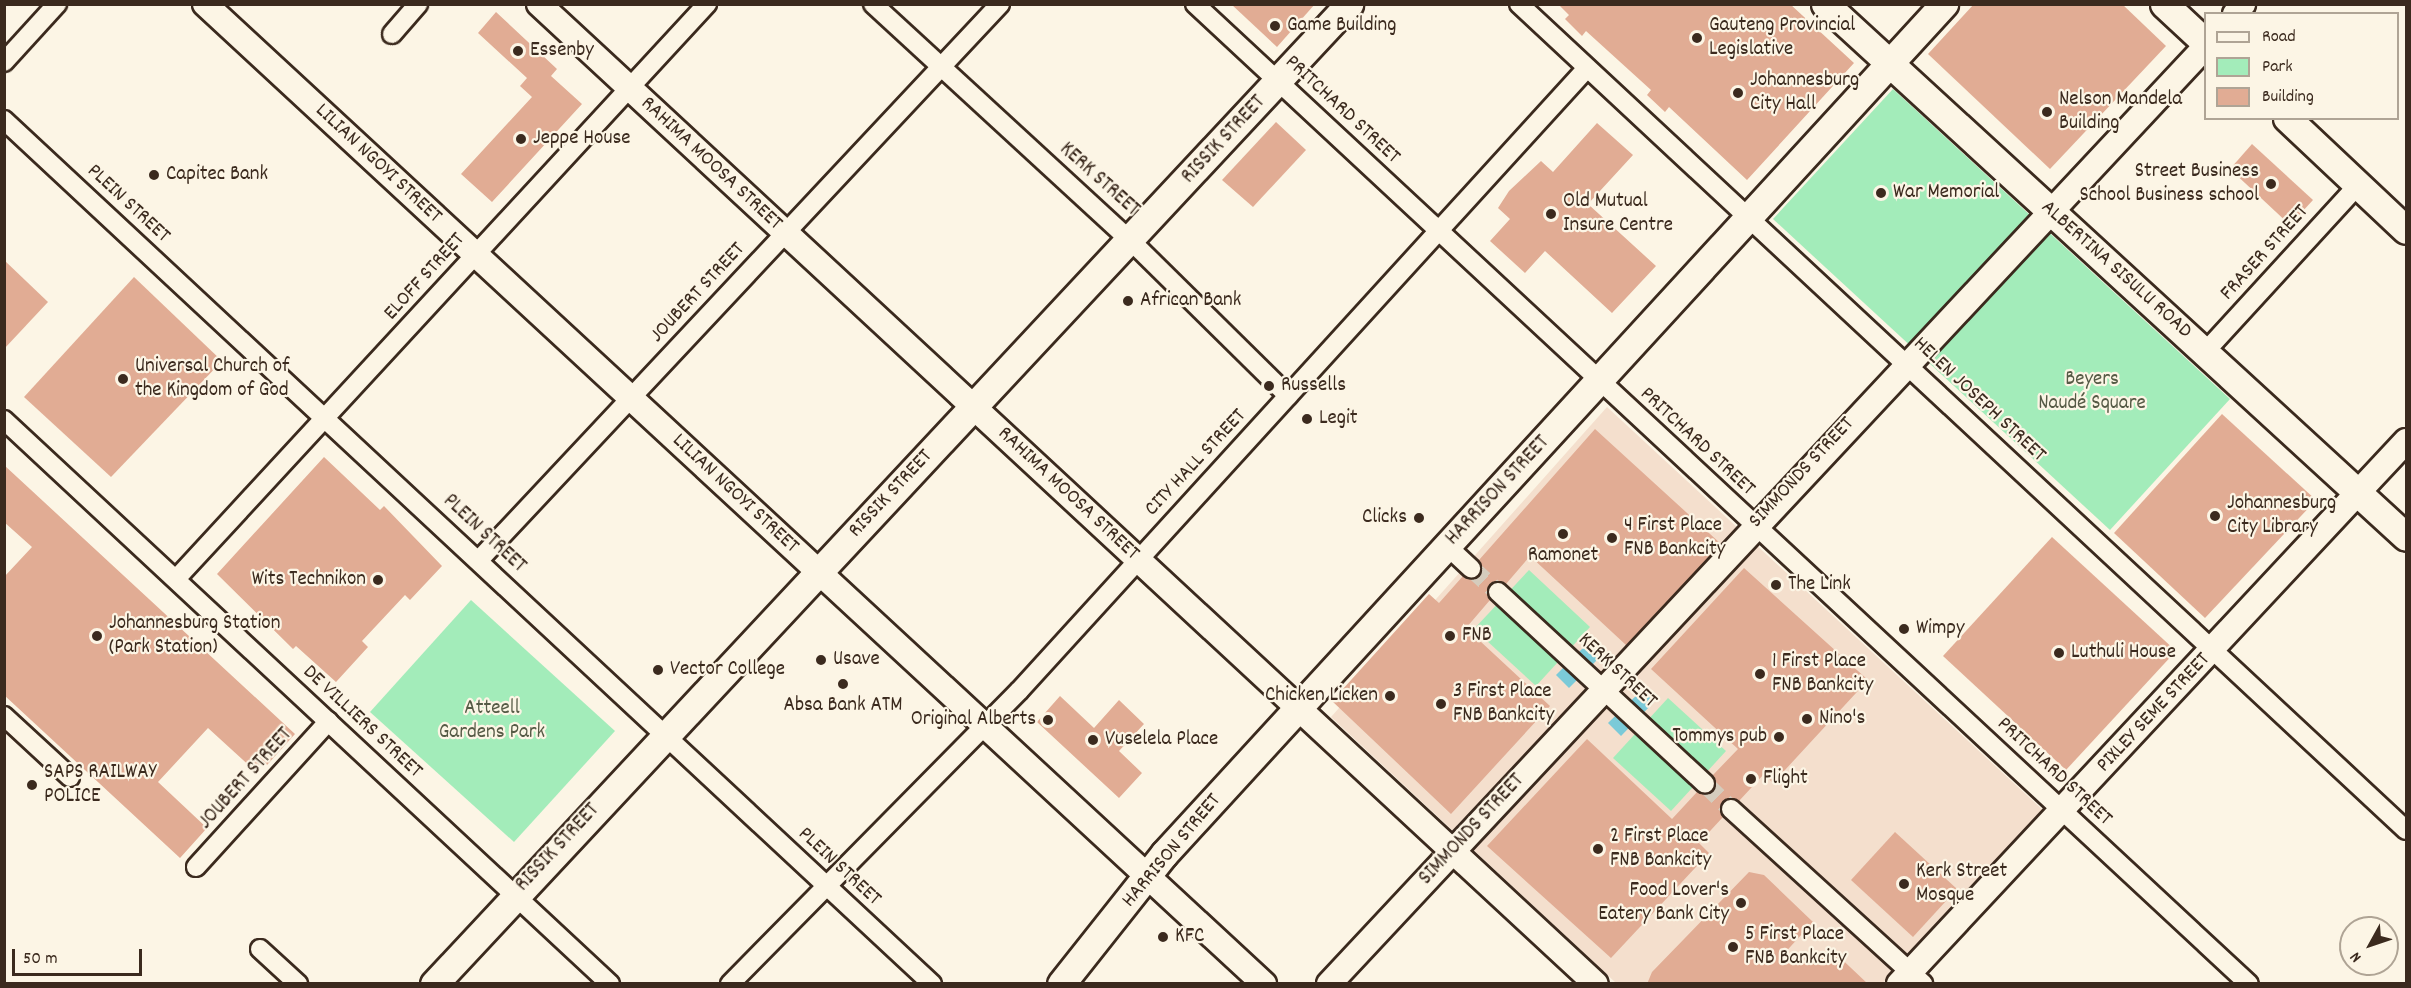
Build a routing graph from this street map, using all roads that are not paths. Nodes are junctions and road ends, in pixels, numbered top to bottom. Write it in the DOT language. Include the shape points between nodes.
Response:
graph roads {
  1 [pos="57,4"];
  2 [pos="205,4"];
  3 [pos="418,4"];
  4 [pos="539,4"];
  5 [pos="707,4"];
  6 [pos="873,4"];
  7 [pos="1000,4"];
  8 [pos="1195,4"];
  9 [pos="1349,4"];
  10 [pos="1519,4"];
  11 [pos="1825,4"];
  12 [pos="1944,4"];
  13 [pos="2164,4"];
  14 [pos="392,34"];
  15 [pos="2204,43"];
  16 [pos="2204,45"];
  17 [pos="4,62"];
  18 [pos="1890,62"];
  19 [pos="942,68"];
  20 [pos="1587,68"];
  21 [pos="1278,82"];
  22 [pos="630,88"];
  23 [pos="4,120"];
  24 [pos="2289,120"];
  25 [pos="2358,185"];
  26 [pos="2049,210"];
  27 [pos="1746,218"];
  28 [pos="2406,230"];
  29 [pos="1438,231"];
  30 [pos="785,232"];
  31 [pos="1130,240"];
  32 [pos="476,255"];
  33 [pos="2205,352"];
  34 [pos="1905,363"];
  35 [pos="1599,381"];
  36 [pos="1288,396"];
  37 [pos="630,398"];
  38 [pos="972,406"];
  39 [pos="326,418"];
  40 [pos="7,428"];
  41 [pos="2406,441"];
  42 [pos="2359,493"];
  43 [pos="1753,525"];
  44 [pos="2406,537"];
  45 [pos="1447,546"];
  46 [pos="1138,559"];
  47 [pos="479,560"];
  48 [pos="1471,568"];
  49 [pos="819,572"];
  50 [pos="176,579"];
  51 [pos="1498,592"];
  52 [pos="2213,649"];
  53 [pos="1605,689"];
  54 [pos="1298,708"];
  55 [pos="4,716"];
  56 [pos="329,721"];
  57 [pos="986,726"];
  58 [pos="665,733"];
  59 [pos="70,777"];
  60 [pos="1705,784"];
  61 [pos="1731,809"];
  62 [pos="2062,811"];
  63 [pos="2406,830"];
  64 [pos="1452,850"];
  65 [pos="196,867"];
  66 [pos="1148,876"];
  67 [pos="826,886"];
  68 [pos="515,895"];
  69 [pos="260,949"];
  70 [pos="1911,980"];
  71 [pos="298,984"];
  72 [pos="434,984"];
  73 [pos="610,984"];
  74 [pos="730,984"];
  75 [pos="932,984"];
  76 [pos="1061,984"];
  77 [pos="1264,984"];
  78 [pos="1329,984"];
  79 [pos="1596,984"];
  80 [pos="2249,984"];
  1 -- 17 [label="street"];
  2 -- 32 [label="street, LILIAN NGOYI STREET"];
  3 -- 14 [label="street"];
  4 -- 22 [label="street, RAHIMA MOOSA STREET"];
  5 -- 22 [label="street, ELOFF STREET"];
  6 -- 19 [label="street, KERK STREET"];
  7 -- 19 [label="street, JOUBERT STREET"];
  8 -- 21 [label="street, PRITCHARD STREET"];
  9 -- 21 [label="main road, RISSIK STREET"];
  10 -- 20 [label="street, HELEN JOSEPH STREET"];
  11 -- 18 [label="main road, ALBERTINA SISULU ROAD"];
  12 -- 18 [label="main road, HARRISON STREET"];
  13 -- 15 [label="main road"];
  16 -- 26 [label="street, SIMMONDS STREET"];
  18 -- 26 [label="main road, ALBERTINA SISULU ROAD"];
  18 -- 27 [label="main road, HARRISON STREET"];
  19 -- 30 [label="street, JOUBERT STREET"];
  19 -- 31 [label="street, KERK STREET"];
  20 -- 27 [label="street, HELEN JOSEPH STREET"];
  20 -- 29 [label="street, CITY HALL STREET"];
  21 -- 29 [label="street, PRITCHARD STREET"];
  21 -- 31 [label="main road, RISSIK STREET"];
  22 -- 30 [label="street, RAHIMA MOOSA STREET"];
  22 -- 32 [label="street, ELOFF STREET"];
  23 -- 39 [label="street, PLEIN STREET"];
  24 -- 25 [label="main road"];
  25 -- 28 [label="main road"];
  25 -- 33 [label="street, FRASER STREET"];
  26 -- 33 [label="main road, ALBERTINA SISULU ROAD"];
  26 -- 34 [label="street, SIMMONDS STREET"];
  27 -- 34 [label="street, HELEN JOSEPH STREET"];
  27 -- 35 [label="main road, HARRISON STREET"];
  29 -- 35 [label="street, PRITCHARD STREET"];
  29 -- 36 [label="street, CITY HALL STREET"];
  30 -- 37 [label="street, JOUBERT STREET"];
  30 -- 38 [label="street, RAHIMA MOOSA STREET"];
  31 -- 36 [label="street, KERK STREET"];
  31 -- 38 [label="main road, RISSIK STREET"];
  32 -- 37 [label="street, LILIAN NGOYI STREET"];
  32 -- 39 [label="street, ELOFF STREET"];
  33 -- 42 [label="main road, ALBERTINA SISULU ROAD"];
  34 -- 43 [label="street, SIMMONDS STREET"];
  34 -- 52 [label="street, HELEN JOSEPH STREET"];
  35 -- 43 [label="street, PRITCHARD STREET"];
  35 -- 45 [label="main road, HARRISON STREET"];
  36 -- 46 [label="street, CITY HALL STREET"];
  37 -- 47 [label="street, JOUBERT STREET"];
  37 -- 49 [label="street, LILIAN NGOYI STREET"];
  38 -- 46 [label="street, RAHIMA MOOSA STREET"];
  38 -- 49 [label="main road, RISSIK STREET"];
  39 -- 47 [label="street, PLEIN STREET"];
  39 -- 50 [label="street, ELOFF STREET"];
  40 -- 50 [label="street, DE VILLIERS STREET"];
  41 -- 42 [label="street, PIXLEY SEME STREET"];
  42 -- 44 [label="main road, ALBERTINA SISULU ROAD"];
  42 -- 52 [label="street, PIXLEY SEME STREET"];
  43 -- 53 [label="street, SIMMONDS STREET"];
  43 -- 62 [label="street, PRITCHARD STREET"];
  45 -- 48 [label="street"];
  45 -- 54 [label="main road, HARRISON STREET"];
  46 -- 54 [label="street, RAHIMA MOOSA STREET"];
  46 -- 57 [label="street, CITY HALL STREET"];
  47 -- 58 [label="street, PLEIN STREET"];
  49 -- 57 [label="street, LILIAN NGOYI STREET"];
  49 -- 58 [label="main road, RISSIK STREET"];
  50 -- 56 [label="street, DE VILLIERS STREET"];
  51 -- 53 [label="street, KERK STREET"];
  52 -- 62 [label="street, PIXLEY SEME STREET"];
  52 -- 63 [label="street, HELEN JOSEPH STREET"];
  53 -- 60 [label="street, KERK STREET"];
  53 -- 64 [label="street, SIMMONDS STREET"];
  54 -- 64 [label="street, RAHIMA MOOSA STREET"];
  54 -- 66 [label="main road, HARRISON STREET"];
  55 -- 59 [label="street"];
  56 -- 65 [label="street, JOUBERT STREET"];
  56 -- 68 [label="street, DE VILLIERS STREET"];
  57 -- 66 [label="street, LILIAN NGOYI STREET"];
  57 -- 67 [label="street, CITY HALL STREET"];
  58 -- 67 [label="street, PLEIN STREET"];
  58 -- 68 [label="main road, RISSIK STREET"];
  61 -- 70 [label="street"];
  62 -- 70 [label="street, PIXLEY SEME STREET"];
  62 -- 80 [label="street, PRITCHARD STREET"];
  64 -- 78 [label="street, SIMMONDS STREET"];
  64 -- 79 [label="street, RAHIMA MOOSA STREET"];
  66 -- 76 [label="main road, HARRISON STREET"];
  66 -- 77 [label="street, LILIAN NGOYI STREET"];
  67 -- 74 [label="street, CITY HALL STREET"];
  67 -- 75 [label="street, PLEIN STREET"];
  68 -- 72 [label="main road, RISSIK STREET"];
  68 -- 73 [label="street, DE VILLIERS STREET"];
  69 -- 71 [label="street"];
}
